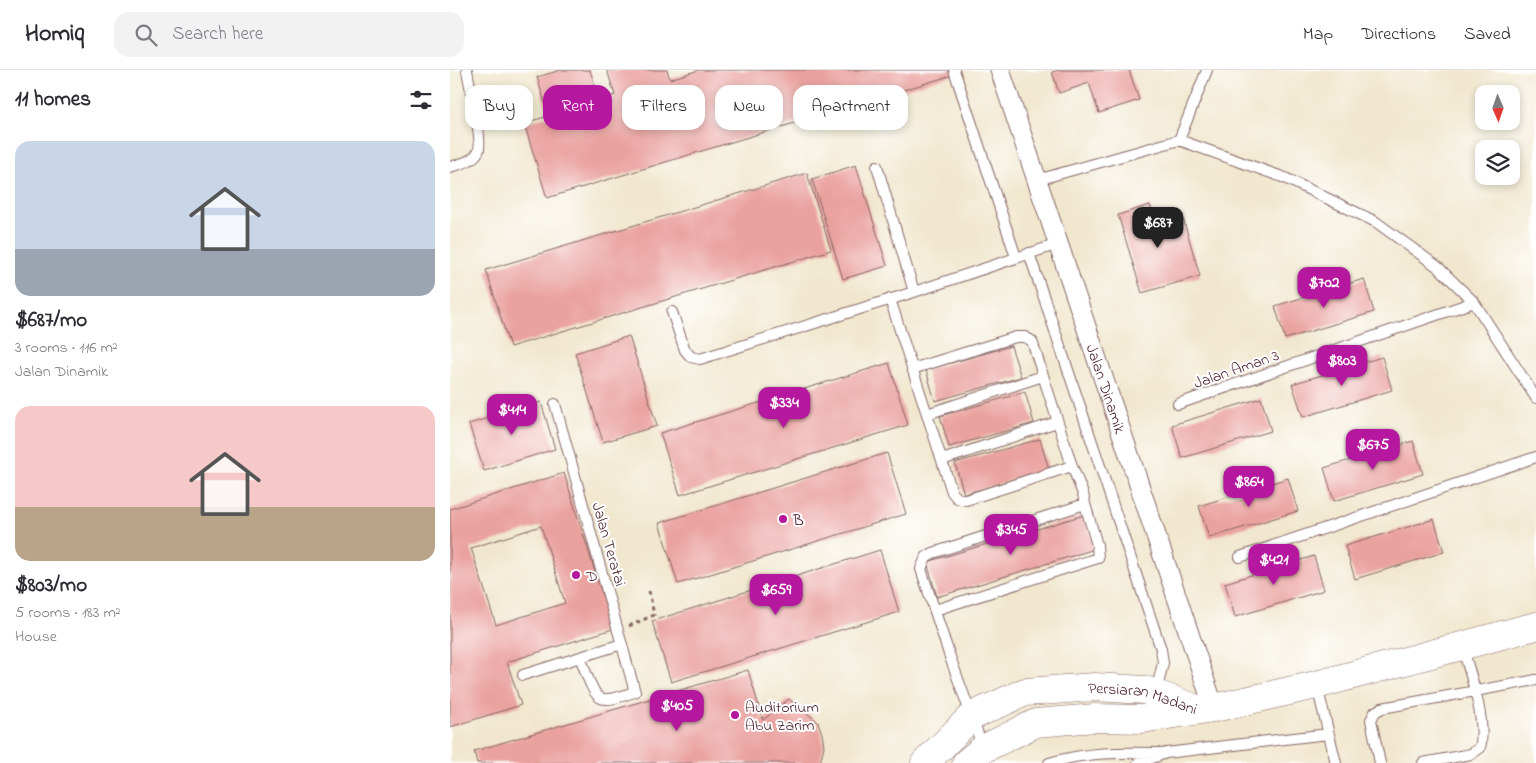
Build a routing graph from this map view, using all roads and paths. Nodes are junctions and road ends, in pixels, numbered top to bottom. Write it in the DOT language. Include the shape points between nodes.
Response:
graph roads {
  1 [pos="467,70"];
  2 [pos="954,70"];
  3 [pos="1000,70"];
  4 [pos="1207,70"];
  5 [pos="1179,140"];
  6 [pos="877,166"];
  7 [pos="450,167"];
  8 [pos="1037,180"];
  9 [pos="1058,244"];
  10 [pos="1029,253"];
  11 [pos="1016,257"];
  12 [pos="914,292"];
  13 [pos="890,299"];
  14 [pos="1474,302"];
  15 [pos="672,312"];
  16 [pos="912,369"];
  17 [pos="1043,376"];
  18 [pos="1536,398"];
  19 [pos="556,404"];
  20 [pos="1178,404"];
  21 [pos="927,414"];
  22 [pos="1057,422"];
  23 [pos="1536,457"];
  24 [pos="942,460"];
  25 [pos="1072,466"];
  26 [pos="1085,504"];
  27 [pos="1240,557"];
  28 [pos="649,591"];
  29 [pos="935,610"];
  30 [pos="1536,626"];
  31 [pos="619,631"];
  32 [pos="622,644"];
  33 [pos="1462,646"];
  34 [pos="580,657"];
  35 [pos="523,675"];
  36 [pos="1536,680"];
  37 [pos="1316,685"];
  38 [pos="1475,692"];
  39 [pos="1156,694"];
  40 [pos="1206,708"];
  41 [pos="972,716"];
  42 [pos="1328,734"];
  43 [pos="1166,753"];
  44 [pos="975,756"];
  45 [pos="925,763"];
  46 [pos="1049,763"];
  47 [pos="1138,763"];
  48 [pos="1336,763"];
  49 [pos="1380,763"];
  50 [pos="1423,763"];
  1 -- 7 [label="lane" via="480,139 478,152 469,160"];
  2 -- 11 [label="lane"];
  3 -- 8 [label="street, Jalan Dinamik"];
  4 -- 5 [label="lane"];
  5 -- 8 [label="lane"];
  5 -- 14 [label="lane" via="1285,178 1376,222 1438,267"];
  6 -- 12 [label="lane"];
  8 -- 9 [label="street, Jalan Dinamik"];
  9 -- 10 [label="lane"];
  9 -- 40 [label="street, Jalan Dinamik"];
  10 -- 11 [label="lane"];
  10 -- 39 [label="lane" via="1161,648 1163,664"];
  11 -- 12 [label="lane"];
  12 -- 13 [label="lane"];
  13 -- 15 [label="lane" via="700,359 691,357 685,350"];
  13 -- 16 [label="lane"];
  14 -- 18 [label="lane"];
  14 -- 20 [label="lane, Jalan Aman 3"];
  16 -- 17 [label="lane" via="1024,336 1032,341"];
  16 -- 21 [label="lane"];
  17 -- 21 [label="lane"];
  17 -- 22 [label="lane"];
  19 -- 31 [label="lane, Jalan Teratai"];
  21 -- 24 [label="lane"];
  22 -- 24 [label="lane"];
  22 -- 25 [label="lane"];
  23 -- 27 [label="lane"];
  24 -- 25 [label="lane" via="952,492 957,498 966,500"];
  25 -- 26 [label="lane"];
  26 -- 29 [label="lane" via="926,557 921,569"];
  26 -- 29 [label="lane" via="1098,558"];
  28 -- 31 [label="path" via="654,615"];
  29 -- 41 [label="lane"];
  30 -- 33 [label="street"];
  31 -- 32 [label="lane, Jalan Teratai"];
  32 -- 34 [label="lane"];
  32 -- 34 [label="lane, Jalan Teratai" via="635,692 601,699 596,695"];
  33 -- 37 [label="street"];
  33 -- 38 [label="lane"];
  34 -- 35 [label="lane"];
  36 -- 38 [label="lane"];
  37 -- 40 [label="street"];
  37 -- 42 [label="lane"];
  38 -- 49 [label="lane" via="1382,708 1375,712 1372,720"];
  38 -- 50 [label="lane" via="1482,738 1480,748 1471,754"];
  39 -- 40 [label="street, Persiaran Madani"];
  39 -- 41 [label="street, Persiaran Madani" via="1145,690 1095,687 1026,692"];
  40 -- 44 [label="street, Persiaran Madani" via="1142,719 1095,718 1036,723"];
  41 -- 44 [label="lane"];
  41 -- 45 [label="street, Persiaran Madani"];
  42 -- 43 [label="lane"];
  42 -- 48 [label="lane"];
  43 -- 46 [label="lane" via="1108,752"];
  43 -- 47 [label="lane"];
}
